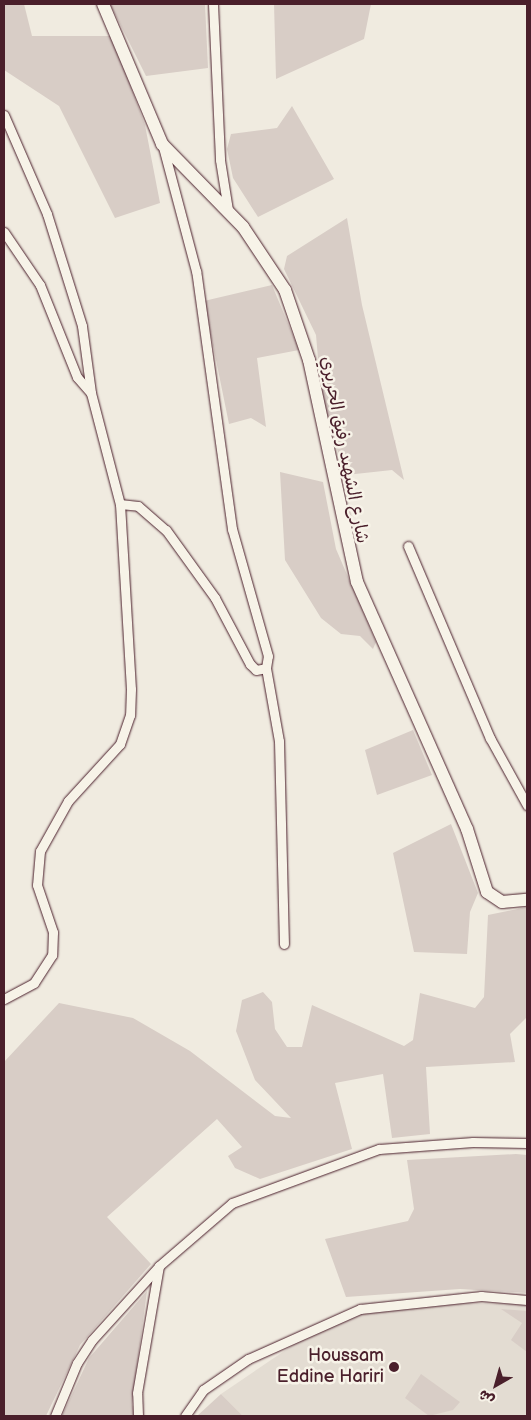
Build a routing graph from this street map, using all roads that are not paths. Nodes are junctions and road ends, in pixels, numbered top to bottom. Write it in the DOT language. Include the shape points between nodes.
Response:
graph roads {
  1 [pos="103,4"];
  2 [pos="213,4"];
  3 [pos="4,115"];
  4 [pos="162,144"];
  5 [pos="228,210"];
  6 [pos="4,232"];
  7 [pos="91,392"];
  8 [pos="120,504"];
  9 [pos="408,546"];
  10 [pos="266,668"];
  11 [pos="527,805"];
  12 [pos="527,900"];
  13 [pos="284,944"];
  14 [pos="4,999"];
  15 [pos="527,1143"];
  16 [pos="159,1266"];
  17 [pos="527,1300"];
  18 [pos="54,1416"];
  19 [pos="138,1416"];
  20 [pos="185,1416"];
  1 -- 4 [label="street, شارع الشهيد رفيق الحريري"];
  2 -- 5 [label="street" via="220,160"];
  3 -- 7 [label="street" via="37,187 67,272 85,342"];
  4 -- 5 [label="street, شارع الشهيد رفيق الحريري"];
  4 -- 10 [label="street" via="196,271 230,519 268,656"];
  5 -- 12 [label="street, شارع الشهيد رفيق الحريري" via="266,257 295,314 353,572 467,829 484,887 496,900"];
  6 -- 7 [label="street" via="40,285 77,377"];
  7 -- 8 [label="street"];
  8 -- 10 [label="street" via="138,506 166,530 207,585 250,664 256,670"];
  8 -- 14 [label="street" via="131,690 128,727 115,751 73,795 45,837 37,885 52,925 54,948 34,983"];
  9 -- 11 [label="street" via="490,738"];
  10 -- 13 [label="street" via="279,741"];
  15 -- 16 [label="street" via="417,1146 350,1157 232,1203"];
  16 -- 18 [label="street" via="88,1346"];
  16 -- 19 [label="street" via="137,1393"];
  17 -- 20 [label="street" via="481,1296 360,1308 248,1359 203,1390"];
}
